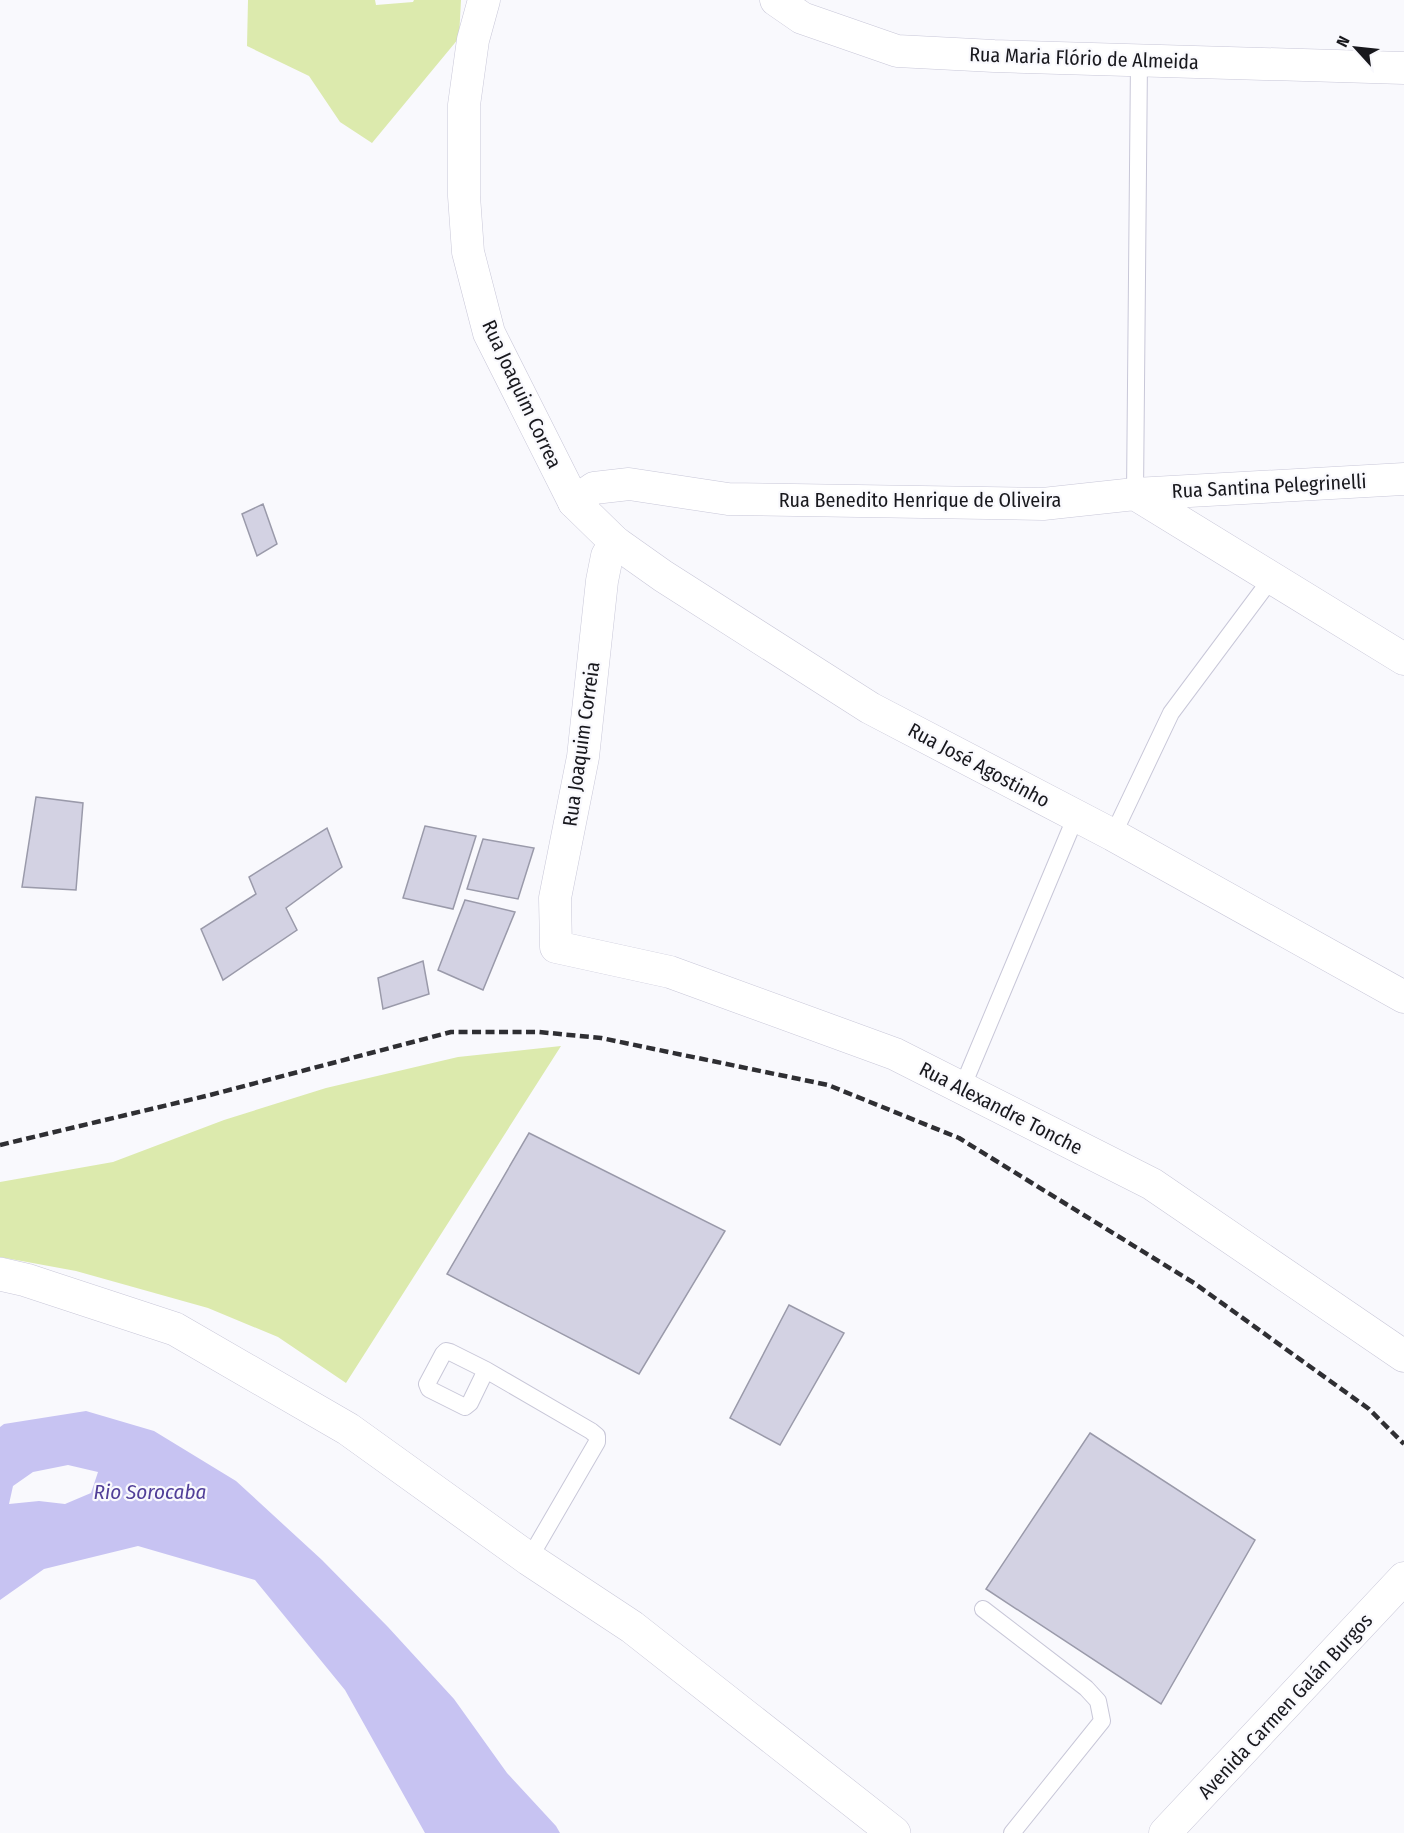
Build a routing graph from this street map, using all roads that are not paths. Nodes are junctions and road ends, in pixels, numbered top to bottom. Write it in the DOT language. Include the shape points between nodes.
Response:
graph roads {
  1 [pos="484,0"];
  2 [pos="776,0"];
  3 [pos="808,9"];
  4 [pos="1139,60"];
  5 [pos="1404,68"];
  6 [pos="1404,479"];
  7 [pos="1134,494"];
  8 [pos="574,502"];
  9 [pos="615,542"];
  10 [pos="1271,579"];
  11 [pos="1404,659"];
  12 [pos="1076,816"];
  13 [pos="1113,835"];
  14 [pos="556,947"];
  15 [pos="1404,997"];
  16 [pos="962,1088"];
  17 [pos="0,1275"];
  18 [pos="1404,1356"];
  19 [pos="486,1370"];
  20 [pos="530,1559"];
  21 [pos="1404,1578"];
  22 [pos="983,1609"];
  23 [pos="894,1833"];
  24 [pos="1012,1833"];
  25 [pos="1165,1833"];
  1 -- 8 [label="street, Rua Joaquim Correa" via="473,40 464,105 468,252 489,333"];
  2 -- 3 [label="street, Rua Maria Flório de Almeida"];
  3 -- 4 [label="street, Rua Maria Flório de Almeida" via="897,51"];
  4 -- 5 [label="street, Rua Maria Flório de Almeida"];
  4 -- 7 [label="lane"];
  6 -- 7 [label="street, Rua Santina Pelegrinelli"];
  7 -- 8 [label="street, Rua Benedito Henrique de Oliveira" via="1043,504 728,499 629,484 594,488"];
  7 -- 10 [label="street"];
  8 -- 9 [label="street, Rua José Agostinho"];
  9 -- 12 [label="street, Rua José Agostinho" via="870,708"];
  9 -- 14 [label="street, Rua Joaquim Correia" via="607,556 602,581 583,757 555,898"];
  10 -- 11 [label="street"];
  10 -- 13 [label="lane" via="1171,713"];
  12 -- 13 [label="street, Rua José Agostinho"];
  12 -- 16 [label="lane"];
  13 -- 15 [label="street, Rua José Agostinho"];
  14 -- 16 [label="street, Rua Alexandre Tonche" via="669,972 895,1054"];
  16 -- 18 [label="street, Rua Alexandre Tonche" via="1152,1184"];
  17 -- 20 [label="main road" via="175,1329 348,1429"];
  19 -- 20 [label="lane" via="597,1436 597,1443"];
  20 -- 23 [label="main road" via="632,1627"];
  21 -- 25 [label="street, Avenida Carmen Galán Burgos"];
  22 -- 24 [label="lane" via="1086,1688 1098,1701 1102,1721"];
}
